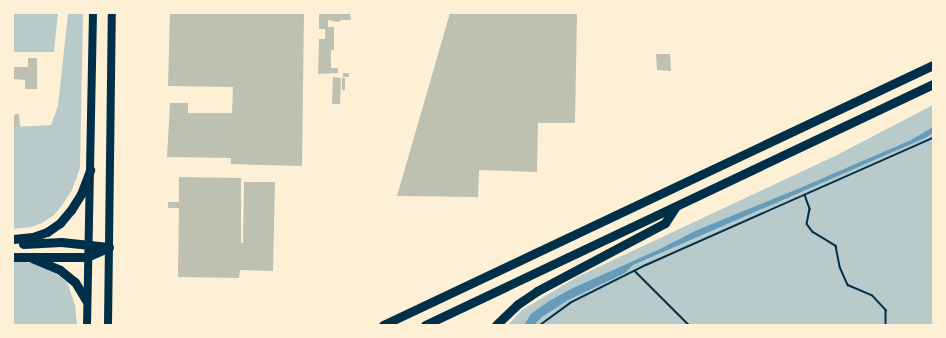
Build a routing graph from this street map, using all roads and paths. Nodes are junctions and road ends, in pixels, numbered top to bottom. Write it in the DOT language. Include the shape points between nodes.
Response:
graph roads {
  1 [pos="93,13"];
  2 [pos="112,13"];
  3 [pos="933,65"];
  4 [pos="933,84"];
  5 [pos="933,138"];
  6 [pos="90,170"];
  7 [pos="805,195"];
  8 [pos="677,204"];
  9 [pos="13,239"];
  10 [pos="13,244"];
  11 [pos="87,244"];
  12 [pos="109,247"];
  13 [pos="87,256"];
  14 [pos="13,257"];
  15 [pos="29,257"];
  16 [pos="635,271"];
  17 [pos="86,300"];
  18 [pos="87,325"];
  19 [pos="108,325"];
  20 [pos="383,325"];
  21 [pos="425,325"];
  22 [pos="496,325"];
  23 [pos="540,325"];
  24 [pos="689,325"];
  25 [pos="886,325"];
  1 -- 6 [label="main road"];
  2 -- 12 [label="main road"];
  3 -- 20 [label="highway"];
  4 -- 8 [label="highway"];
  5 -- 7 [label="path"];
  6 -- 9 [label="highway" via="81,194 60,223 47,232 33,237"];
  6 -- 11 [label="main road"];
  7 -- 16 [label="path"];
  7 -- 25 [label="path" via="810,209 807,224 813,232 836,246 840,267 848,285 872,295 886,310"];
  8 -- 21 [label="highway"];
  8 -- 22 [label="highway" via="665,223 537,291 518,304"];
  10 -- 11 [label="highway"];
  11 -- 12 [label="highway"];
  11 -- 13 [label="main road"];
  12 -- 13 [label="highway"];
  12 -- 19 [label="main road"];
  13 -- 15 [label="highway"];
  13 -- 17 [label="main road"];
  14 -- 15 [label="highway"];
  15 -- 17 [label="highway" via="60,270 75,282"];
  16 -- 23 [label="path" via="570,303"];
  16 -- 24 [label="path"];
  17 -- 18 [label="main road"];
}
